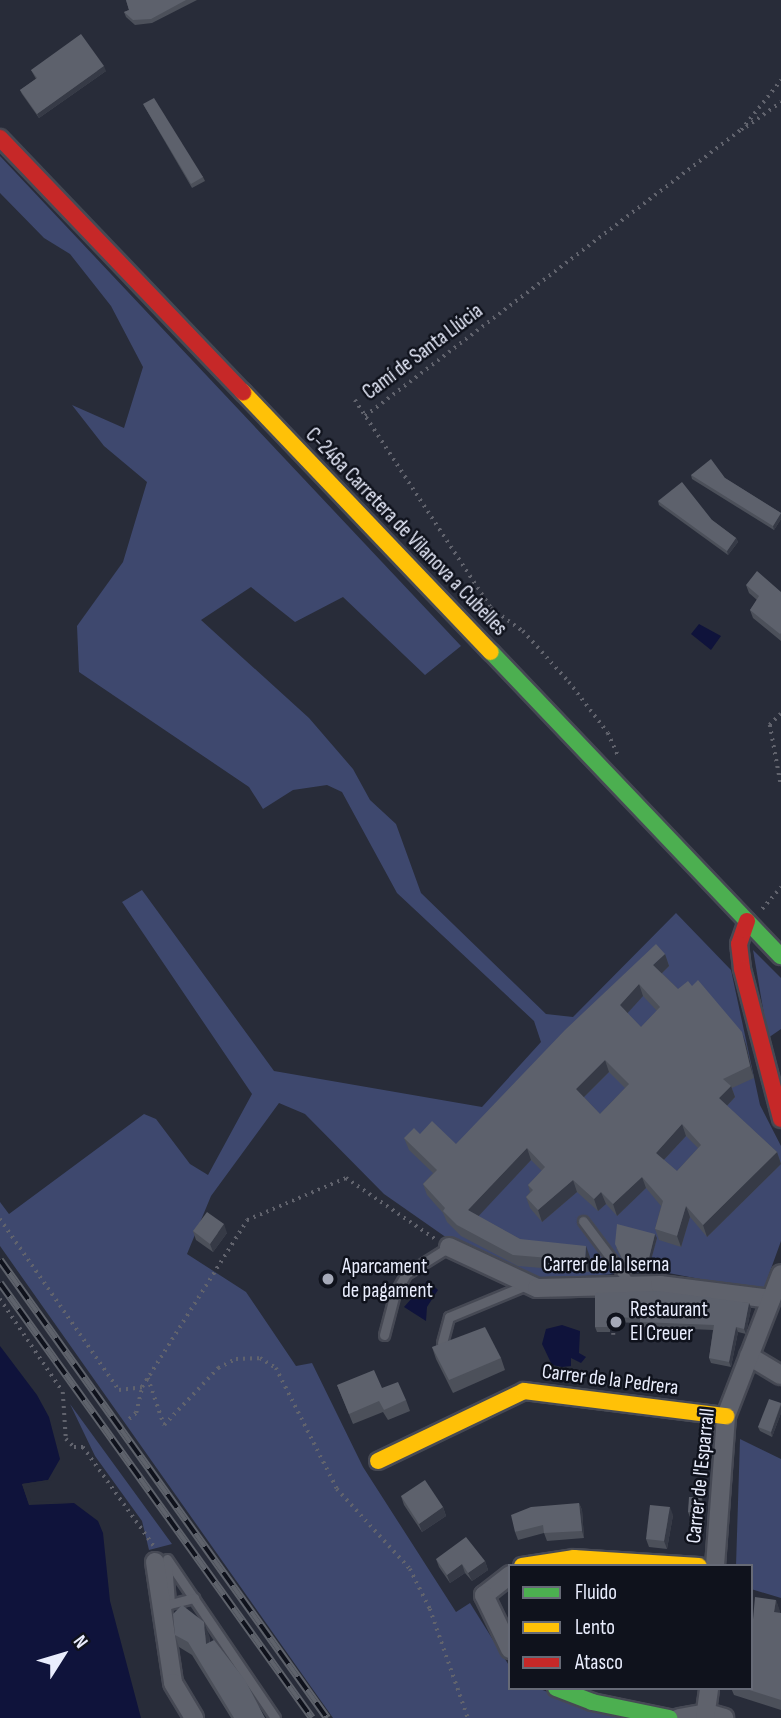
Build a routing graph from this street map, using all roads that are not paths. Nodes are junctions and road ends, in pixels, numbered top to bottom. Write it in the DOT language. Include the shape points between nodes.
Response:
graph roads {
  1 [pos="0,138"];
  2 [pos="747,921"];
  3 [pos="781,956"];
  4 [pos="781,1119"];
  5 [pos="583,1221"];
  6 [pos="449,1247"];
  7 [pos="781,1274"];
  8 [pos="524,1286"];
  9 [pos="632,1286"];
  10 [pos="771,1299"];
  11 [pos="384,1335"];
  12 [pos="442,1343"];
  13 [pos="748,1356"];
  14 [pos="781,1375"];
  15 [pos="726,1416"];
  16 [pos="378,1461"];
  17 [pos="161,1561"];
  18 [pos="535,1564"];
  19 [pos="668,1564"];
  20 [pos="715,1564"];
  21 [pos="508,1577"];
  22 [pos="194,1598"];
  23 [pos="508,1645"];
  24 [pos="561,1690"];
  25 [pos="709,1690"];
  26 [pos="712,1716"];
  27 [pos="194,1718"];
  28 [pos="275,1718"];
  29 [pos="669,1718"];
  30 [pos="679,1718"];
  1 -- 2 [label="main road, C-246a Carretera de Vilanova a Cubelles"];
  2 -- 3 [label="main road, C-246a Carretera de Vilanova a Cubelles"];
  2 -- 4 [label="main road" via="738,944 742,968"];
  5 -- 9 [label="lane"];
  6 -- 8 [label="street, Carrer de la Iserna"];
  6 -- 11 [label="lane" via="406,1275 395,1293"];
  7 -- 10 [label="street, Carrer de l'Esparrall"];
  8 -- 9 [label="street, Carrer de la Iserna" via="567,1290"];
  8 -- 12 [label="lane" via="449,1317"];
  9 -- 10 [label="street, Carrer de la Iserna" via="660,1285"];
  10 -- 13 [label="street, Carrer de l'Esparrall"];
  13 -- 14 [label="street"];
  13 -- 15 [label="street, Carrer de l'Esparrall"];
  15 -- 16 [label="main road, Carrer de la Pedrera" via="524,1391"];
  15 -- 20 [label="street, Carrer de l'Esparrall"];
  17 -- 22 [label="lane"];
  17 -- 22 [label="lane" via="170,1604"];
  17 -- 27 [label="street" via="173,1684"];
  18 -- 19 [label="main road" via="574,1558"];
  21 -- 23 [label="street" via="484,1595"];
  22 -- 28 [label="lane"];
  24 -- 29 [label="main road" via="592,1702"];
  25 -- 26 [label="street"];
  26 -- 30 [label="street"];
}
